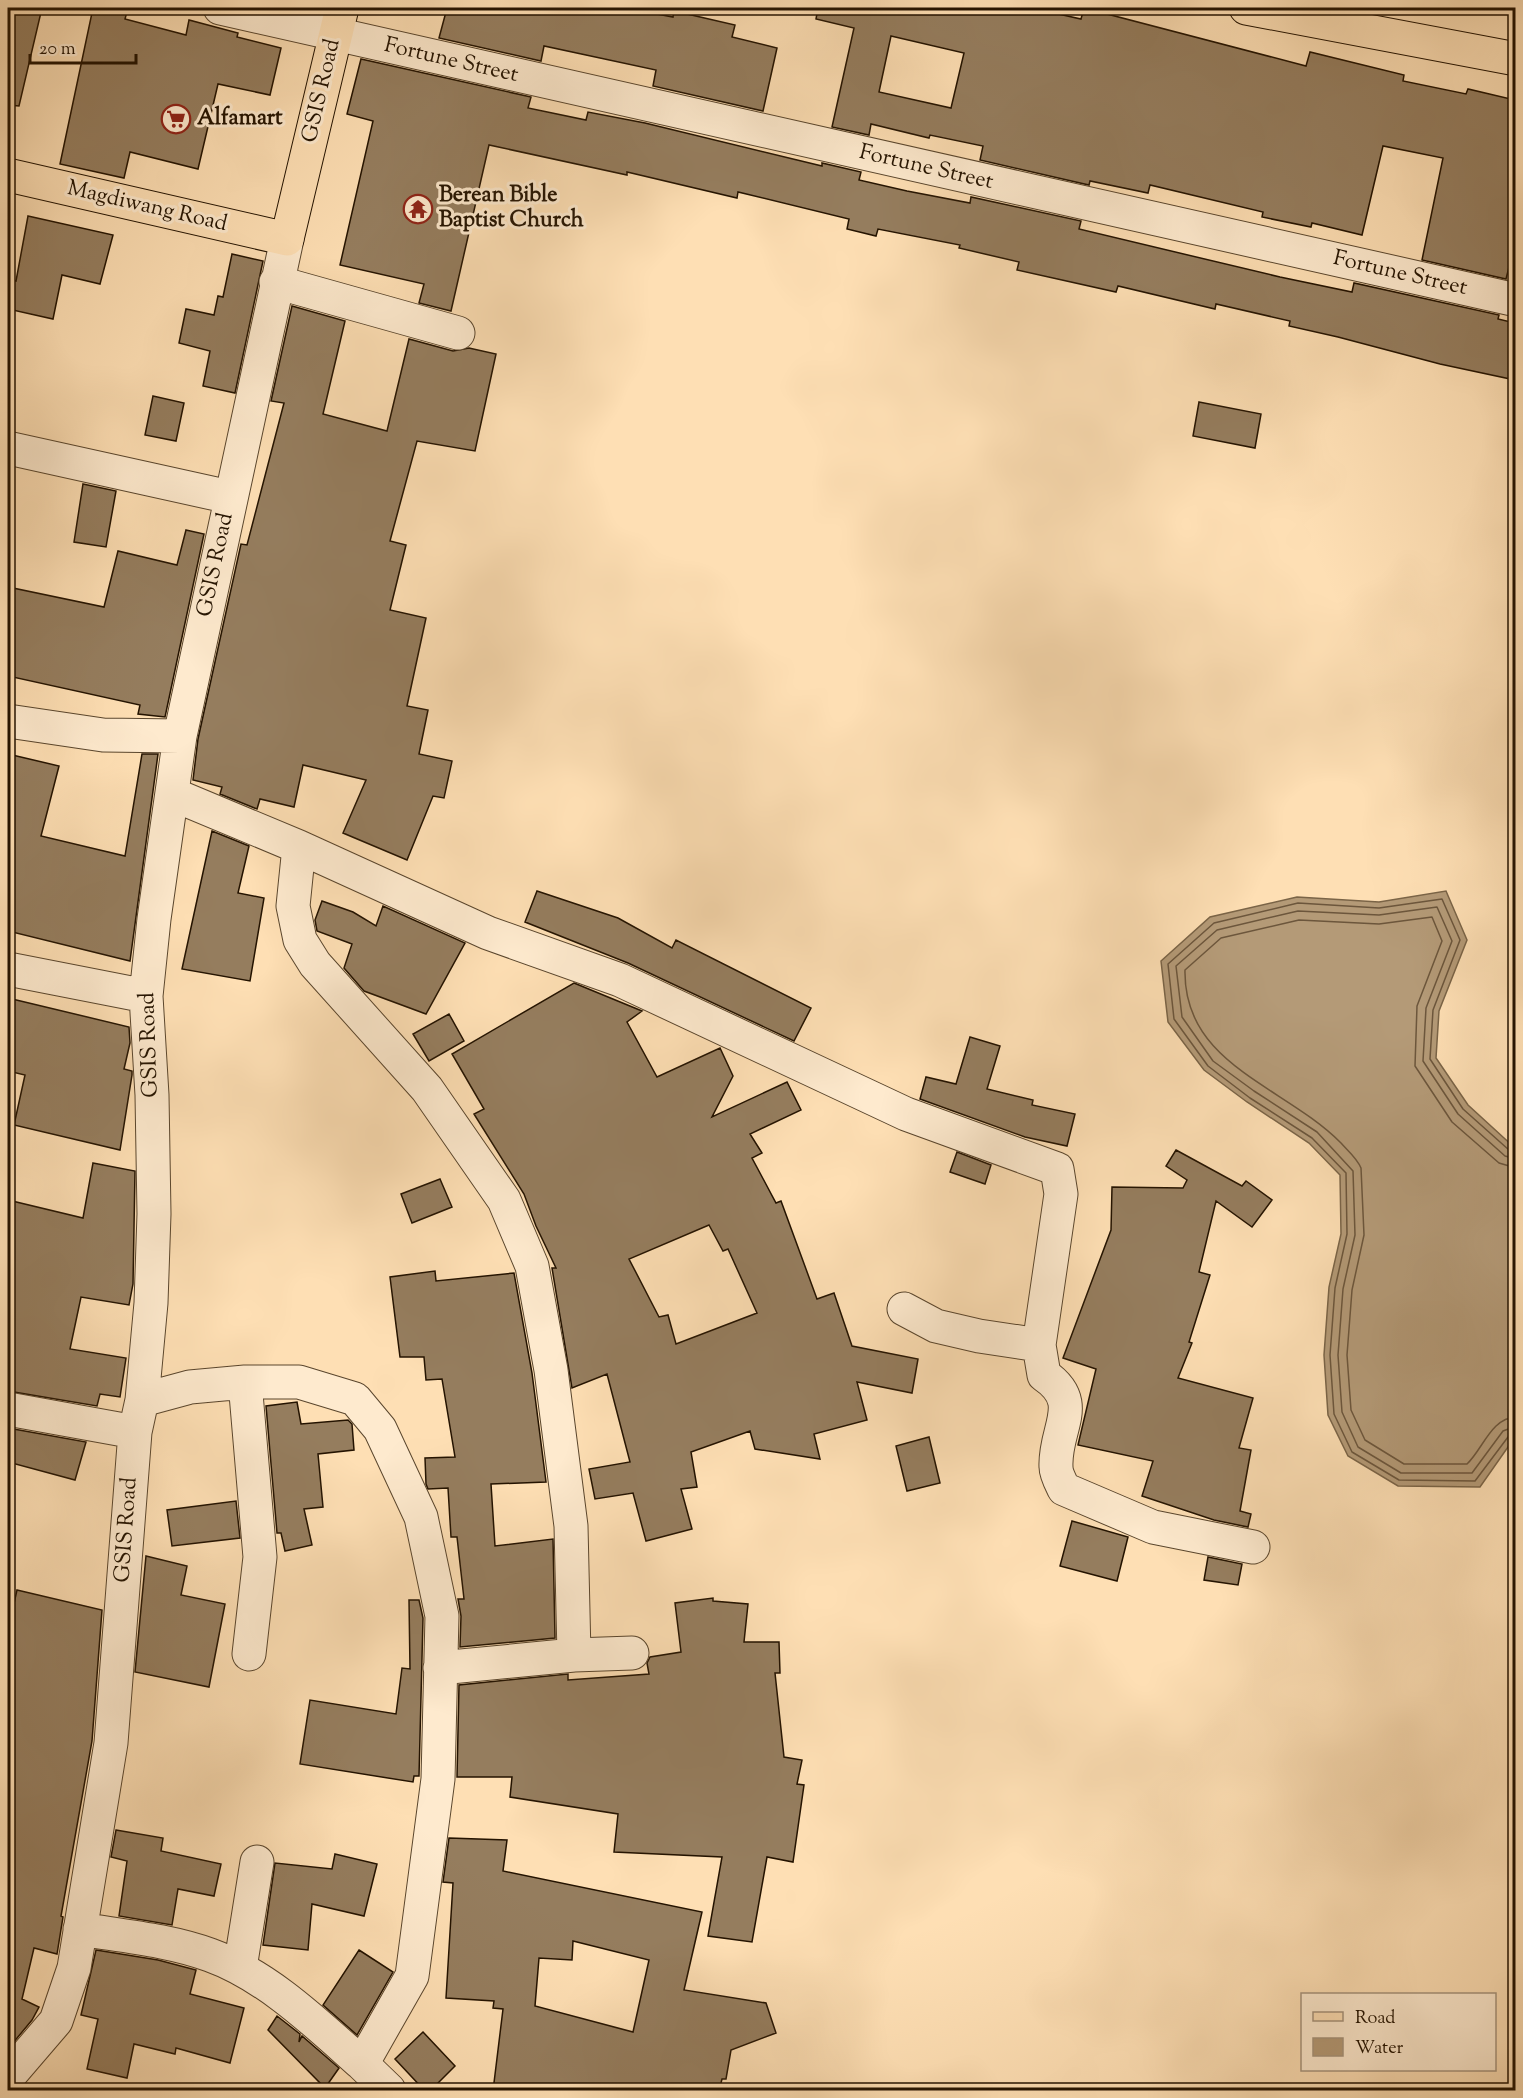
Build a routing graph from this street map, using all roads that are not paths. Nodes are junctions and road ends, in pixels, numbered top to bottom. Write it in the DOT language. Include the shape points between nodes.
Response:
graph roads {
  1 [pos="220,8"];
  2 [pos="1246,8"];
  3 [pos="339,21"];
  4 [pos="1515,59"];
  5 [pos="8,175"];
  6 [pos="287,239"];
  7 [pos="276,282"];
  8 [pos="1515,300"];
  9 [pos="458,333"];
  10 [pos="8,448"];
  11 [pos="230,497"];
  12 [pos="8,721"];
  13 [pos="180,736"];
  14 [pos="172,794"];
  15 [pos="299,847"];
  16 [pos="8,969"];
  17 [pos="146,996"];
  18 [pos="904,1309"];
  19 [pos="1039,1345"];
  20 [pos="245,1382"];
  21 [pos="142,1400"];
  22 [pos="8,1409"];
  23 [pos="135,1432"];
  24 [pos="1253,1547"];
  25 [pos="632,1653"];
  26 [pos="249,1654"];
  27 [pos="574,1655"];
  28 [pos="440,1668"];
  29 [pos="257,1862"];
  30 [pos="80,1929"];
  31 [pos="240,1968"];
  32 [pos="362,2064"];
  33 [pos="8,2077"];
  34 [pos="389,2091"];
  1 -- 3 [label="street, Fortune Street"];
  2 -- 4 [label="main road"];
  3 -- 6 [label="main road, GSIS Road"];
  3 -- 8 [label="street, Fortune Street"];
  5 -- 6 [label="main road, Magdiwang Road"];
  6 -- 7 [label="street, GSIS Road"];
  7 -- 9 [label="street"];
  7 -- 11 [label="street, GSIS Road"];
  10 -- 11 [label="street"];
  11 -- 13 [label="street, GSIS Road"];
  12 -- 13 [label="street" via="104,735"];
  13 -- 14 [label="street, GSIS Road"];
  14 -- 15 [label="street"];
  14 -- 17 [label="street, GSIS Road"];
  15 -- 19 [label="street" via="488,933 620,980 906,1114 1057,1168 1061,1194"];
  15 -- 27 [label="street" via="293,906 300,940 315,964 428,1089 504,1200 532,1266 551,1370 571,1526"];
  16 -- 17 [label="street"];
  17 -- 21 [label="street, GSIS Road" via="154,1214"];
  18 -- 19 [label="street" via="936,1326"];
  19 -- 24 [label="street" via="1044,1375 1058,1385 1067,1400 1056,1468 1064,1489 1153,1527"];
  20 -- 21 [label="street" via="190,1387"];
  20 -- 26 [label="street" via="260,1557"];
  20 -- 28 [label="street" via="299,1382 355,1400 380,1429 421,1517 442,1616"];
  21 -- 23 [label="street, GSIS Road"];
  22 -- 23 [label="street"];
  23 -- 30 [label="street, GSIS Road" via="111,1743"];
  25 -- 27 [label="street"];
  27 -- 28 [label="street"];
  28 -- 32 [label="street" via="438,1779 412,1976"];
  29 -- 31 [label="street"];
  30 -- 31 [label="street" via="179,1946"];
  30 -- 33 [label="street, GSIS Road" via="74,1968 56,2021"];
  31 -- 32 [label="street" via="317,2024"];
  32 -- 34 [label="street"];
}
